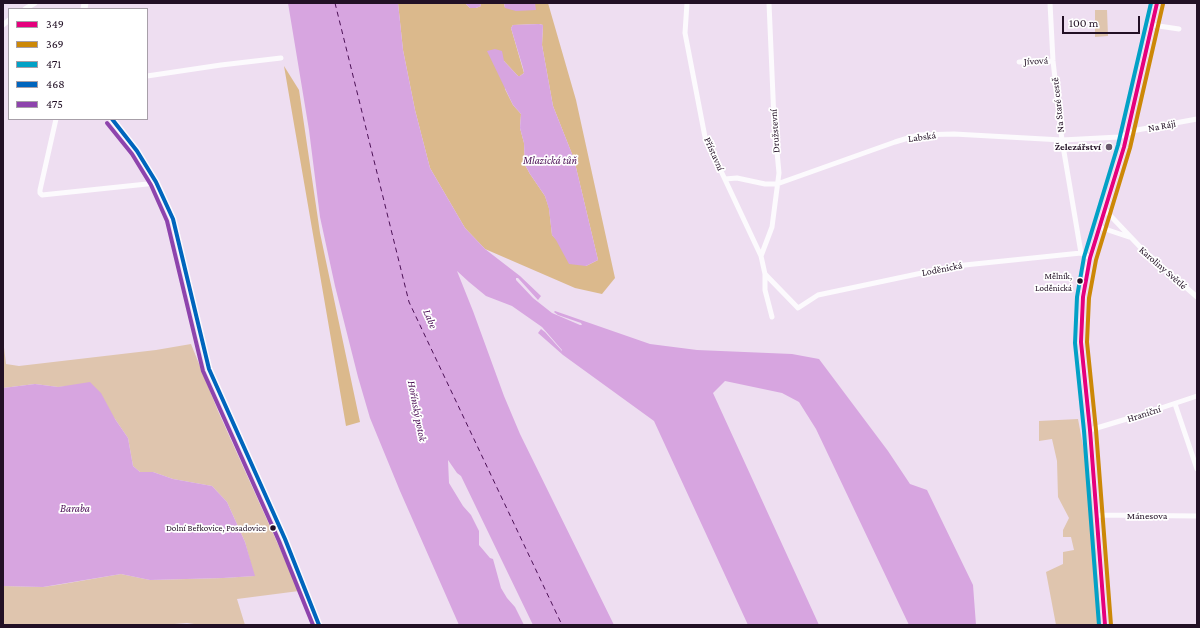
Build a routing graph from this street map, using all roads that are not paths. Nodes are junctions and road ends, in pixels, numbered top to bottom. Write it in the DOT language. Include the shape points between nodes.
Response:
graph roads {
  1 [pos="36,3"];
  2 [pos="687,3"];
  3 [pos="769,3"];
  4 [pos="1050,3"];
  5 [pos="1156,3"];
  6 [pos="27,8"];
  7 [pos="1152,25"];
  8 [pos="1179,29"];
  9 [pos="281,58"];
  10 [pos="1053,60"];
  11 [pos="1019,62"];
  12 [pos="148,76"];
  13 [pos="1197,119"];
  14 [pos="56,120"];
  15 [pos="113,120"];
  16 [pos="1127,135"];
  17 [pos="1062,140"];
  18 [pos="725,179"];
  19 [pos="156,182"];
  20 [pos="777,184"];
  21 [pos="1105,210"];
  22 [pos="1099,228"];
  23 [pos="1130,237"];
  24 [pos="1081,253"];
  25 [pos="761,256"];
  26 [pos="1090,258"];
  27 [pos="766,274"];
  28 [pos="1197,297"];
  29 [pos="798,308"];
  30 [pos="772,317"];
  31 [pos="1197,396"];
  32 [pos="1175,404"];
  33 [pos="1090,430"];
  34 [pos="1197,469"];
  35 [pos="1096,515"];
  36 [pos="1197,516"];
  37 [pos="319,625"];
  38 [pos="1105,625"];
  1 -- 6 [label="street"];
  2 -- 18 [label="street, Přístavní" via="685,33 705,137"];
  3 -- 20 [label="street, Družstevní" via="779,173"];
  4 -- 10 [label="street, Na Staré cestě"];
  5 -- 7 [label="street"];
  7 -- 8 [label="street"];
  7 -- 16 [label="street"];
  9 -- 12 [label="street"];
  10 -- 11 [label="street, Jívová"];
  10 -- 17 [label="street, Na Staré cestě"];
  13 -- 16 [label="street, Na Ráji" via="1137,130"];
  14 -- 19 [label="street" via="40,190 42,195"];
  15 -- 19 [label="street"];
  16 -- 17 [label="street, Labská"];
  16 -- 21 [label="street"];
  17 -- 20 [label="street, Labská" via="954,134 918,135"];
  17 -- 24 [label="street, Na Staré cestě"];
  18 -- 20 [label="street, Labská" via="737,178"];
  18 -- 25 [label="street, Přístavní"];
  19 -- 37 [label="street" via="175,226 209,369 285,539"];
  20 -- 25 [label="street, Družstevní" via="772,227"];
  21 -- 22 [label="street"];
  21 -- 23 [label="street, Karoliny Světlé"];
  22 -- 23 [label="street, Karoliny Světlé"];
  22 -- 26 [label="street"];
  23 -- 28 [label="street, Karoliny Světlé"];
  24 -- 26 [label="street"];
  24 -- 29 [label="street, Loděnická" via="955,266 818,295"];
  25 -- 27 [label="street, Přístavní"];
  26 -- 33 [label="street" via="1083,297 1081,342"];
  27 -- 29 [label="street, Přístavní"];
  27 -- 30 [label="street, Přístavní" via="766,290"];
  31 -- 32 [label="street, Hraniční"];
  32 -- 33 [label="street, Hraniční"];
  32 -- 34 [label="street"];
  33 -- 35 [label="street"];
  35 -- 36 [label="street, Mánesova"];
  35 -- 38 [label="street"];
}
